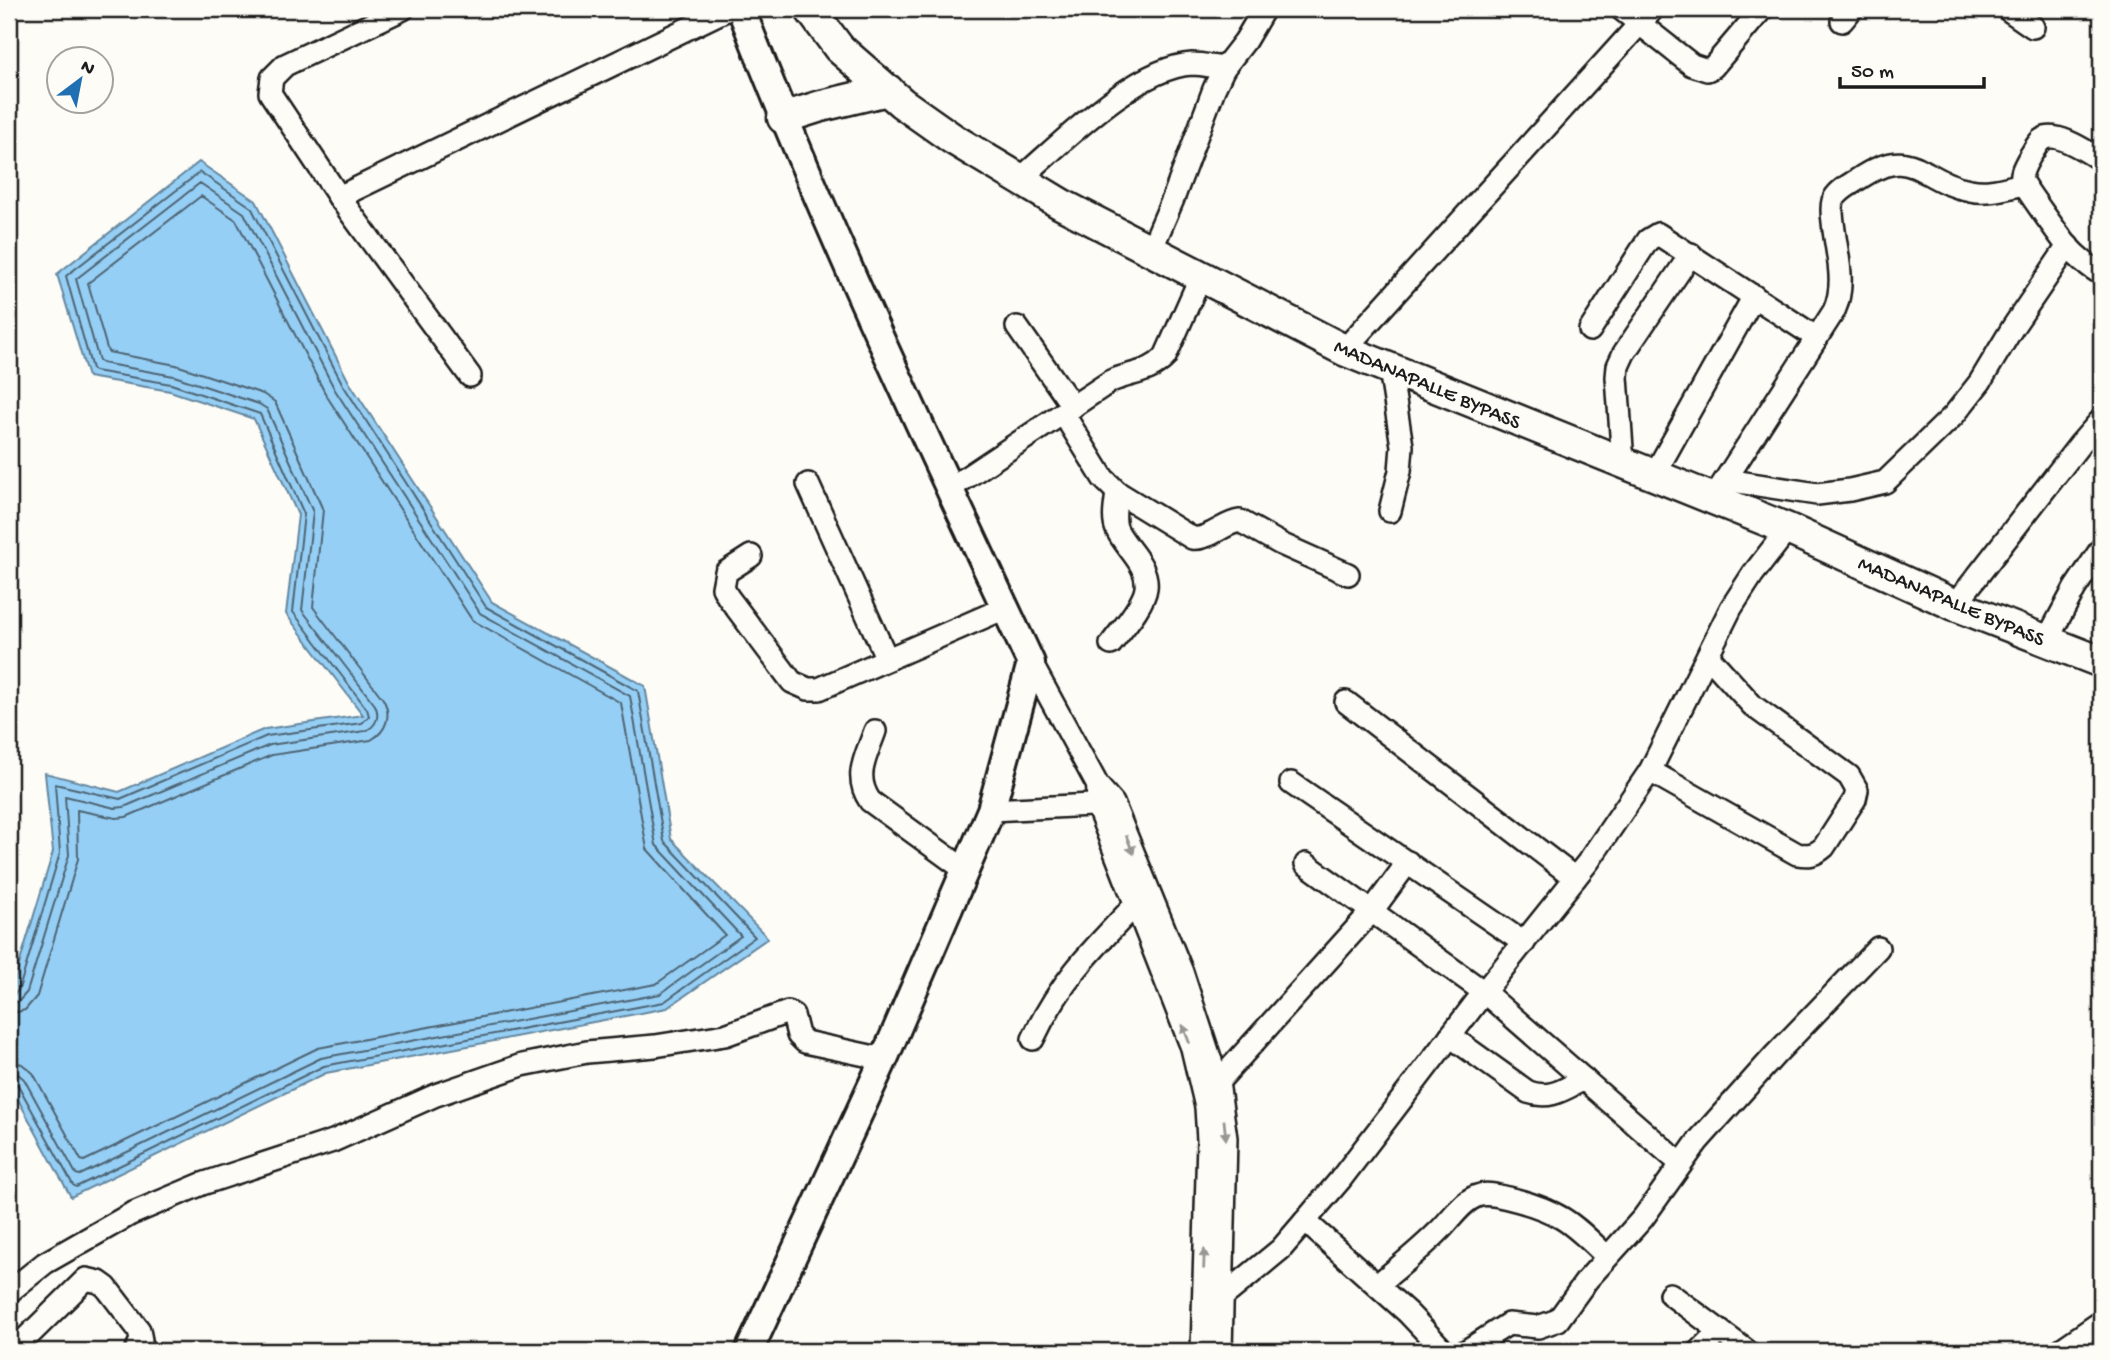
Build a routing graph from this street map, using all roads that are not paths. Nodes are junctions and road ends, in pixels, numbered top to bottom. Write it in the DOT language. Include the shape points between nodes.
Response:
graph roads {
  1 [pos="403,9"];
  2 [pos="728,9"];
  3 [pos="741,9"];
  4 [pos="810,9"];
  5 [pos="1264,9"];
  6 [pos="1621,9"];
  7 [pos="1762,9"];
  8 [pos="2007,9"];
  9 [pos="1647,16"];
  10 [pos="2033,27"];
  11 [pos="1224,68"];
  12 [pos="888,90"];
  13 [pos="783,118"];
  14 [pos="2101,160"];
  15 [pos="1020,179"];
  16 [pos="2023,184"];
  17 [pos="339,197"];
  18 [pos="2068,246"];
  19 [pos="1151,250"];
  20 [pos="1691,254"];
  21 [pos="2101,274"];
  22 [pos="1201,276"];
  23 [pos="1754,296"];
  24 [pos="1017,327"];
  25 [pos="1590,330"];
  26 [pos="1816,338"];
  27 [pos="1344,350"];
  28 [pos="1390,369"];
  29 [pos="470,376"];
  30 [pos="1068,410"];
  31 [pos="2101,420"];
  32 [pos="1623,463"];
  33 [pos="1654,475"];
  34 [pos="808,484"];
  35 [pos="949,489"];
  36 [pos="1720,489"];
  37 [pos="1117,492"];
  38 [pos="1390,511"];
  39 [pos="1788,529"];
  40 [pos="2101,550"];
  41 [pos="751,556"];
  42 [pos="1348,574"];
  43 [pos="1955,605"];
  44 [pos="1005,608"];
  45 [pos="2047,640"];
  46 [pos="1111,644"];
  47 [pos="2098,655"];
  48 [pos="1708,656"];
  49 [pos="887,659"];
  50 [pos="1031,663"];
  51 [pos="1346,702"];
  52 [pos="875,731"];
  53 [pos="1650,771"];
  54 [pos="1291,783"];
  55 [pos="1103,798"];
  56 [pos="991,810"];
  57 [pos="1408,862"];
  58 [pos="1307,864"];
  59 [pos="965,870"];
  60 [pos="1575,878"];
  61 [pos="1136,904"];
  62 [pos="1372,911"];
  63 [pos="1524,943"];
  64 [pos="1878,948"];
  65 [pos="1484,992"];
  66 [pos="1450,1036"];
  67 [pos="1033,1039"];
  68 [pos="884,1059"];
  69 [pos="1584,1079"];
  70 [pos="1218,1082"];
  71 [pos="1681,1164"];
  72 [pos="1305,1221"];
  73 [pos="1607,1257"];
  74 [pos="1377,1285"];
  75 [pos="9,1292"];
  76 [pos="1670,1294"];
  77 [pos="1222,1297"];
  78 [pos="1203,1312"];
  79 [pos="2101,1322"];
  80 [pos="1720,1331"];
  81 [pos="13,1351"];
  82 [pos="136,1351"];
  83 [pos="749,1351"];
  84 [pos="1202,1351"];
  85 [pos="1221,1351"];
  86 [pos="1444,1351"];
  87 [pos="1466,1351"];
  88 [pos="1700,1351"];
  89 [pos="1747,1351"];
  90 [pos="2059,1351"];
  1 -- 17 [label="street" via="285,65 272,78 270,93"];
  2 -- 17 [label="street"];
  3 -- 13 [label="main road"];
  4 -- 12 [label="highway, MADANAPALLE BYPASS" via="839,48"];
  5 -- 11 [label="street"];
  6 -- 9 [label="street"];
  7 -- 9 [label="street" via="1707,70 1692,65"];
  8 -- 10 [label="street"];
  9 -- 27 [label="street"];
  11 -- 15 [label="street" via="1192,64 1157,73 1104,106"];
  11 -- 19 [label="street"];
  12 -- 13 [label="highway"];
  12 -- 15 [label="highway, MADANAPALLE BYPASS" via="953,139"];
  13 -- 35 [label="main road"];
  14 -- 16 [label="street" via="2048,137 2037,145 2023,169"];
  15 -- 19 [label="highway, MADANAPALLE BYPASS"];
  16 -- 18 [label="street"];
  16 -- 26 [label="street" via="1971,191 1914,166 1887,163 1838,192 1831,206 1840,297"];
  17 -- 29 [label="street"];
  18 -- 21 [label="street"];
  18 -- 36 [label="street" via="1980,382 1954,415 1885,482 1818,494"];
  19 -- 22 [label="highway, MADANAPALLE BYPASS"];
  20 -- 23 [label="street"];
  20 -- 25 [label="street" via="1664,235 1653,235"];
  20 -- 32 [label="street" via="1618,366"];
  22 -- 27 [label="highway, MADANAPALLE BYPASS"];
  22 -- 30 [label="street" via="1165,357 1156,367 1111,381"];
  23 -- 26 [label="street"];
  23 -- 33 [label="street"];
  24 -- 30 [label="street"];
  26 -- 36 [label="street"];
  27 -- 28 [label="highway, MADANAPALLE BYPASS"];
  28 -- 32 [label="highway, MADANAPALLE BYPASS"];
  28 -- 38 [label="street" via="1402,446"];
  30 -- 35 [label="street"];
  30 -- 37 [label="street" via="1103,478"];
  31 -- 43 [label="street"];
  32 -- 33 [label="highway, MADANAPALLE BYPASS"];
  33 -- 36 [label="highway, MADANAPALLE BYPASS"];
  34 -- 49 [label="street"];
  35 -- 44 [label="main road"];
  36 -- 39 [label="highway, MADANAPALLE BYPASS"];
  37 -- 42 [label="street" via="1192,537 1203,538 1240,522"];
  37 -- 46 [label="street" via="1117,529 1136,556 1146,589"];
  39 -- 43 [label="highway, MADANAPALLE BYPASS"];
  39 -- 48 [label="street" via="1731,608"];
  40 -- 45 [label="street"];
  41 -- 49 [label="street" via="726,572 723,588 792,682 819,689"];
  43 -- 45 [label="highway, MADANAPALLE BYPASS"];
  44 -- 49 [label="street"];
  44 -- 50 [label="main road"];
  45 -- 47 [label="highway, MADANAPALLE BYPASS"];
  48 -- 53 [label="street"];
  48 -- 53 [label="street" via="1754,706 1849,776 1857,790 1855,799 1824,847 1808,856"];
  50 -- 55 [label="street"];
  50 -- 56 [label="main road"];
  51 -- 60 [label="street"];
  52 -- 59 [label="street" via="860,779 870,801"];
  53 -- 60 [label="street"];
  54 -- 57 [label="street"];
  55 -- 56 [label="street"];
  55 -- 61 [label="street"];
  55 -- 70 [label="street, one-way" via="1182,972"];
  56 -- 59 [label="main road"];
  57 -- 62 [label="street"];
  57 -- 63 [label="street"];
  58 -- 62 [label="street"];
  59 -- 68 [label="main road"];
  60 -- 63 [label="street"];
  61 -- 67 [label="street" via="1064,982"];
  78 -- 61 [label="street, one-way" via="1206,1107 1192,1048"];
  62 -- 65 [label="street"];
  62 -- 70 [label="street"];
  63 -- 65 [label="street"];
  64 -- 71 [label="street" via="1775,1055"];
  65 -- 66 [label="street"];
  65 -- 69 [label="street"];
  66 -- 69 [label="street" via="1528,1092 1542,1097"];
  66 -- 72 [label="street"];
  68 -- 75 [label="street" via="805,1042 788,1012 724,1035 522,1065 436,1095 333,1141 202,1184 131,1214 46,1264"];
  68 -- 83 [label="main road"];
  69 -- 71 [label="street"];
  70 -- 77 [label="street, one-way" via="1226,1138"];
  71 -- 73 [label="street" via="1643,1218"];
  72 -- 74 [label="street"];
  72 -- 77 [label="street" via="1281,1249"];
  73 -- 74 [label="street" via="1577,1227 1556,1214 1488,1194 1466,1202"];
  73 -- 87 [label="street" via="1558,1320 1538,1327 1508,1324"];
  74 -- 86 [label="street"];
  76 -- 80 [label="street"];
  77 -- 78 [label="street"];
  77 -- 85 [label="street"];
  78 -- 84 [label="street"];
  79 -- 90 [label="street"];
  80 -- 88 [label="street"];
  80 -- 89 [label="street"];
  81 -- 82 [label="street" via="82,1281 92,1279 106,1287 139,1330"];
}
